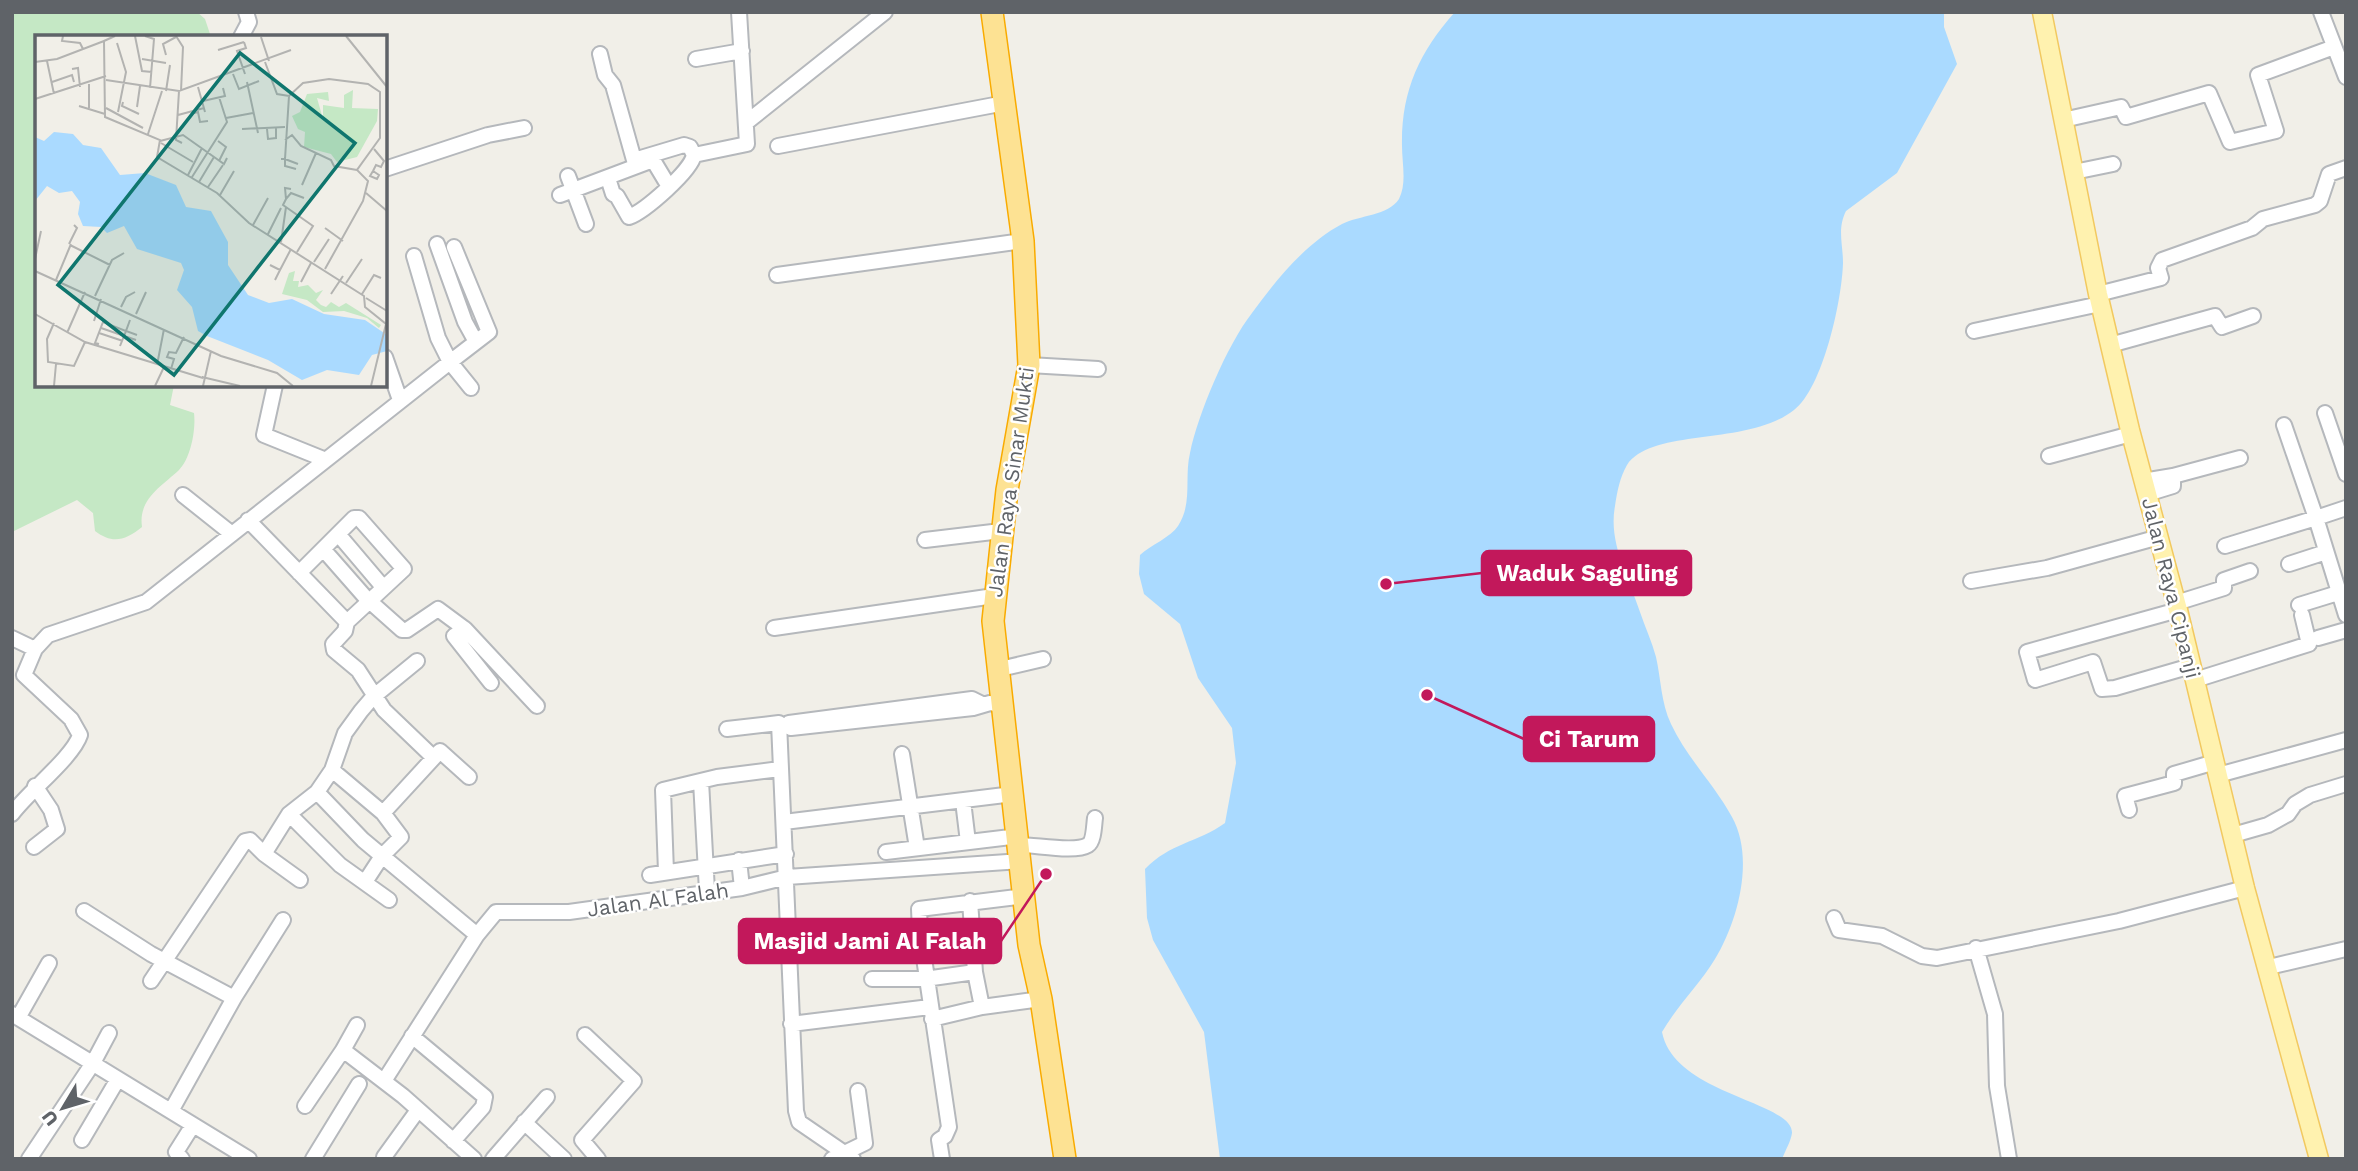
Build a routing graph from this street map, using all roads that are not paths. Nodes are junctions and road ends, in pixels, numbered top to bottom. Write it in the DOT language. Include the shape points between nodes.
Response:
graph roads {
  1 [pos="246,12"];
  2 [pos="739,12"];
  3 [pos="886,12"];
  4 [pos="992,12"];
  5 [pos="2042,12"];
  6 [pos="2321,12"];
  7 [pos="242,35"];
  8 [pos="2334,47"];
  9 [pos="742,51"];
  10 [pos="600,54"];
  11 [pos="696,59"];
  12 [pos="2346,77"];
  13 [pos="1005,103"];
  14 [pos="2063,120"];
  15 [pos="747,122"];
  16 [pos="524,128"];
  17 [pos="778,146"];
  18 [pos="694,155"];
  19 [pos="2113,164"];
  20 [pos="387,168"];
  21 [pos="2346,168"];
  22 [pos="2074,172"];
  23 [pos="568,176"];
  24 [pos="608,178"];
  25 [pos="668,185"];
  26 [pos="567,192"];
  27 [pos="586,224"];
  28 [pos="1024,240"];
  29 [pos="437,244"];
  30 [pos="454,247"];
  31 [pos="414,256"];
  32 [pos="777,275"];
  33 [pos="2099,299"];
  34 [pos="2253,316"];
  35 [pos="1974,331"];
  36 [pos="476,342"];
  37 [pos="2110,345"];
  38 [pos="450,362"];
  39 [pos="387,363"];
  40 [pos="1030,365"];
  41 [pos="1098,369"];
  42 [pos="275,387"];
  43 [pos="471,388"];
  44 [pos="400,401"];
  45 [pos="2325,412"];
  46 [pos="2284,425"];
  47 [pos="2131,434"];
  48 [pos="2049,456"];
  49 [pos="2240,458"];
  50 [pos="326,460"];
  51 [pos="2346,474"];
  52 [pos="2145,487"];
  53 [pos="183,495"];
  54 [pos="2346,508"];
  55 [pos="2316,517"];
  56 [pos="248,520"];
  57 [pos="1001,531"];
  58 [pos="232,534"];
  59 [pos="338,534"];
  60 [pos="2159,537"];
  61 [pos="925,540"];
  62 [pos="2225,546"];
  63 [pos="323,549"];
  64 [pos="2326,552"];
  65 [pos="2289,565"];
  66 [pos="2250,571"];
  67 [pos="299,573"];
  68 [pos="1971,580"];
  69 [pos="383,587"];
  70 [pos="2338,593"];
  71 [pos="994,596"];
  72 [pos="370,599"];
  73 [pos="2177,606"];
  74 [pos="2346,615"];
  75 [pos="347,622"];
  76 [pos="774,628"];
  77 [pos="466,629"];
  78 [pos="2346,630"];
  79 [pos="12,638"];
  80 [pos="2318,638"];
  81 [pos="35,649"];
  82 [pos="1043,659"];
  83 [pos="417,661"];
  84 [pos="1000,669"];
  85 [pos="2193,673"];
  86 [pos="491,683"];
  87 [pos="373,697"];
  88 [pos="537,706"];
  89 [pos="1003,706"];
  90 [pos="886,714"];
  91 [pos="727,729"];
  92 [pos="2346,740"];
  93 [pos="902,754"];
  94 [pos="433,757"];
  95 [pos="2217,768"];
  96 [pos="780,769"];
  97 [pos="332,770"];
  98 [pos="469,777"];
  99 [pos="701,781"];
  100 [pos="2346,784"];
  101 [pos="35,786"];
  102 [pos="317,792"];
  103 [pos="1013,794"];
  104 [pos="963,801"];
  105 [pos="911,808"];
  106 [pos="2129,810"];
  107 [pos="383,813"];
  108 [pos="12,814"];
  109 [pos="289,814"];
  110 [pos="1095,818"];
  111 [pos="784,822"];
  112 [pos="2233,835"];
  113 [pos="968,842"];
  114 [pos="34,847"];
  115 [pos="1020,847"];
  116 [pos="917,848"];
  117 [pos="886,852"];
  118 [pos="264,855"];
  119 [pos="786,855"];
  120 [pos="382,856"];
  121 [pos="738,860"];
  122 [pos="706,866"];
  123 [pos="666,872"];
  124 [pos="650,875"];
  125 [pos="787,877"];
  126 [pos="300,880"];
  127 [pos="365,882"];
  128 [pos="742,888"];
  129 [pos="2245,888"];
  130 [pos="708,891"];
  131 [pos="1025,895"];
  132 [pos="389,900"];
  133 [pos="970,901"];
  134 [pos="84,911"];
  135 [pos="1834,918"];
  136 [pos="283,920"];
  137 [pos="920,930"];
  138 [pos="477,935"];
  139 [pos="788,937"];
  140 [pos="1976,948"];
  141 [pos="2346,949"];
  142 [pos="164,961"];
  143 [pos="49,963"];
  144 [pos="2269,967"];
  145 [pos="975,972"];
  146 [pos="872,979"];
  147 [pos="925,979"];
  148 [pos="151,981"];
  149 [pos="234,998"];
  150 [pos="1041,999"];
  151 [pos="982,1007"];
  152 [pos="931,1013"];
  153 [pos="15,1016"];
  154 [pos="792,1024"];
  155 [pos="358,1025"];
  156 [pos="109,1033"];
  157 [pos="585,1035"];
  158 [pos="412,1036"];
  159 [pos="343,1050"];
  160 [pos="93,1063"];
  161 [pos="118,1079"];
  162 [pos="384,1081"];
  163 [pos="359,1084"];
  164 [pos="858,1091"];
  165 [pos="547,1097"];
  166 [pos="305,1107"];
  167 [pos="418,1110"];
  168 [pos="171,1111"];
  169 [pos="524,1122"];
  170 [pos="193,1125"];
  171 [pos="82,1140"];
  172 [pos="453,1141"];
  173 [pos="384,1157"];
  174 [pos="842,1157"];
  175 [pos="29,1159"];
  176 [pos="182,1159"];
  177 [pos="248,1159"];
  178 [pos="313,1159"];
  179 [pos="474,1159"];
  180 [pos="493,1159"];
  181 [pos="564,1159"];
  182 [pos="598,1159"];
  183 [pos="942,1159"];
  184 [pos="1065,1159"];
  185 [pos="2009,1159"];
  186 [pos="2319,1159"];
  1 -- 7 [label="street" via="249,22"];
  2 -- 9 [label="street"];
  3 -- 15 [label="street"];
  4 -- 13 [label="highway, Jalan Raya Sinar Mukti"];
  5 -- 14 [label="main road, Jalan Raya Cipanji"];
  6 -- 8 [label="street"];
  8 -- 12 [label="street"];
  8 -- 14 [label="street" via="2258,75 2276,131 2237,142 2230,142 2209,93 2126,117 2121,107"];
  9 -- 11 [label="street"];
  9 -- 15 [label="street"];
  10 -- 18 [label="street" via="634,160 684,145"];
  13 -- 17 [label="street"];
  13 -- 28 [label="highway, Jalan Raya Sinar Mukti"];
  14 -- 22 [label="main road, Jalan Raya Cipanji"];
  15 -- 18 [label="street" via="746,146"];
  16 -- 20 [label="street"];
  18 -- 25 [label="street" via="691,164"];
  19 -- 22 [label="street"];
  21 -- 33 [label="street" via="2329,174 2315,205 2263,219 2252,229 2162,260 2158,268 2161,278"];
  22 -- 33 [label="main road, Jalan Raya Cipanji"];
  23 -- 26 [label="street"];
  24 -- 25 [label="street" via="655,160"];
  24 -- 25 [label="street" via="629,218 642,212"];
  24 -- 26 [label="street"];
  26 -- 27 [label="street"];
  28 -- 32 [label="street"];
  28 -- 40 [label="highway, Jalan Raya Sinar Mukti"];
  29 -- 36 [label="street"];
  30 -- 36 [label="street" via="489,332"];
  31 -- 38 [label="street" via="438,338"];
  33 -- 35 [label="street"];
  33 -- 37 [label="main road, Jalan Raya Cipanji"];
  34 -- 37 [label="street" via="2222,327 2215,316"];
  36 -- 38 [label="street"];
  37 -- 47 [label="main road, Jalan Raya Cipanji"];
  38 -- 43 [label="street"];
  38 -- 44 [label="street"];
  39 -- 44 [label="street"];
  40 -- 41 [label="street"];
  40 -- 57 [label="highway, Jalan Raya Sinar Mukti"];
  42 -- 50 [label="street" via="264,436"];
  44 -- 50 [label="street"];
  45 -- 51 [label="street"];
  46 -- 55 [label="street"];
  47 -- 48 [label="street"];
  47 -- 52 [label="main road, Jalan Raya Cipanji"];
  49 -- 52 [label="street"];
  50 -- 56 [label="street"];
  52 -- 60 [label="main road, Jalan Raya Cipanji"];
  53 -- 58 [label="street"];
  54 -- 55 [label="street"];
  55 -- 62 [label="street"];
  55 -- 64 [label="street"];
  56 -- 58 [label="street"];
  56 -- 67 [label="street"];
  57 -- 61 [label="street"];
  57 -- 71 [label="highway, Jalan Raya Sinar Mukti"];
  58 -- 81 [label="street" via="146,602 58,630"];
  59 -- 63 [label="street"];
  59 -- 69 [label="street"];
  59 -- 69 [label="street" via="358,517 402,566"];
  60 -- 68 [label="street" via="2047,568"];
  60 -- 73 [label="main road, Jalan Raya Cipanji"];
  63 -- 67 [label="street"];
  63 -- 72 [label="street"];
  64 -- 65 [label="street"];
  64 -- 70 [label="street"];
  66 -- 73 [label="street"];
  67 -- 75 [label="street"];
  69 -- 72 [label="street"];
  70 -- 74 [label="street"];
  70 -- 85 [label="street" via="2301,610 2309,644"];
  71 -- 76 [label="street"];
  71 -- 84 [label="highway, Jalan Raya Sinar Mukti"];
  72 -- 75 [label="street"];
  72 -- 77 [label="street" via="403,630 438,609"];
  73 -- 85 [label="main road, Jalan Raya Cipanji"];
  73 -- 85 [label="street" via="2027,652 2035,680 2093,662 2102,688"];
  75 -- 87 [label="street" via="333,648 367,681"];
  77 -- 86 [label="street" via="454,636"];
  77 -- 88 [label="street"];
  78 -- 80 [label="street"];
  79 -- 81 [label="street"];
  81 -- 101 [label="street" via="24,670 25,678 71,719 80,735 76,745"];
  82 -- 84 [label="street"];
  83 -- 87 [label="street"];
  84 -- 89 [label="highway, Jalan Raya Sinar Mukti"];
  85 -- 95 [label="main road, Jalan Raya Cipanji"];
  87 -- 94 [label="street"];
  87 -- 97 [label="street" via="345,733"];
  89 -- 90 [label="street" via="976,704"];
  89 -- 103 [label="highway, Jalan Raya Sinar Mukti"];
  90 -- 90 [label="street" via="789,726 790,721"];
  91 -- 96 [label="street" via="779,723"];
  92 -- 95 [label="street"];
  93 -- 105 [label="street"];
  94 -- 98 [label="street" via="442,751"];
  94 -- 107 [label="street"];
  95 -- 106 [label="street" via="2179,771 2174,783 2125,796"];
  95 -- 112 [label="main road, Jalan Raya Cipanji"];
  96 -- 99 [label="street"];
  96 -- 111 [label="street"];
  97 -- 102 [label="street"];
  97 -- 107 [label="street"];
  99 -- 122 [label="street"];
  99 -- 123 [label="street" via="663,790"];
  100 -- 112 [label="street" via="2310,795 2268,825"];
  101 -- 108 [label="street"];
  101 -- 114 [label="street" via="57,829"];
  102 -- 109 [label="street"];
  102 -- 120 [label="street"];
  103 -- 104 [label="street"];
  103 -- 115 [label="highway, Jalan Raya Sinar Mukti"];
  104 -- 105 [label="street"];
  104 -- 113 [label="street"];
  105 -- 111 [label="street"];
  105 -- 116 [label="street"];
  107 -- 120 [label="street" via="401,834"];
  109 -- 118 [label="street"];
  109 -- 127 [label="street"];
  110 -- 115 [label="street" via="1088,845"];
  111 -- 119 [label="street"];
  112 -- 129 [label="main road, Jalan Raya Cipanji"];
  113 -- 115 [label="street"];
  113 -- 116 [label="street"];
  115 -- 125 [label="street, Jalan Al Falah"];
  115 -- 131 [label="highway, Jalan Raya Sinar Mukti"];
  116 -- 117 [label="street"];
  118 -- 126 [label="street"];
  118 -- 142 [label="street" via="250,839 245,841"];
  119 -- 121 [label="street"];
  119 -- 125 [label="street"];
  120 -- 127 [label="street"];
  120 -- 138 [label="street"];
  121 -- 122 [label="street"];
  121 -- 128 [label="street"];
  122 -- 123 [label="street"];
  122 -- 130 [label="street"];
  123 -- 124 [label="street"];
  125 -- 128 [label="street, Jalan Al Falah"];
  125 -- 139 [label="street"];
  127 -- 132 [label="street"];
  128 -- 130 [label="street, Jalan Al Falah"];
  129 -- 140 [label="street" via="2119,922"];
  129 -- 144 [label="main road, Jalan Raya Cipanji"];
  130 -- 138 [label="street, Jalan Al Falah" via="569,912 498,911"];
  131 -- 133 [label="street"];
  131 -- 150 [label="highway, Jalan Raya Sinar Mukti"];
  133 -- 137 [label="street" via="919,909"];
  133 -- 145 [label="street"];
  134 -- 142 [label="street"];
  135 -- 140 [label="street" via="1839,930 1882,936 1926,957"];
  136 -- 149 [label="street"];
  137 -- 139 [label="street"];
  137 -- 147 [label="street"];
  138 -- 158 [label="street, Jalan Al Falah"];
  139 -- 154 [label="street"];
  140 -- 185 [label="street" via="1995,1014 1997,1086"];
  141 -- 144 [label="street"];
  142 -- 148 [label="street"];
  142 -- 149 [label="street"];
  143 -- 153 [label="street"];
  144 -- 186 [label="main road, Jalan Raya Cipanji"];
  145 -- 147 [label="street"];
  145 -- 151 [label="street"];
  146 -- 147 [label="street"];
  147 -- 152 [label="street"];
  149 -- 168 [label="street"];
  150 -- 151 [label="street"];
  150 -- 184 [label="highway, Jalan Raya Sinar Mukti"];
  151 -- 152 [label="street"];
  152 -- 154 [label="street"];
  152 -- 183 [label="street" via="948,1127 939,1140"];
  153 -- 160 [label="street"];
  154 -- 174 [label="street" via="799,1122"];
  155 -- 159 [label="street"];
  156 -- 160 [label="street"];
  157 -- 182 [label="street" via="634,1081 582,1140"];
  158 -- 162 [label="street, Jalan Al Falah"];
  158 -- 172 [label="street" via="485,1097 483,1107"];
  159 -- 162 [label="street"];
  159 -- 166 [label="street"];
  160 -- 161 [label="street"];
  160 -- 175 [label="street"];
  161 -- 168 [label="street"];
  161 -- 171 [label="street"];
  162 -- 167 [label="street"];
  163 -- 178 [label="street"];
  164 -- 174 [label="street" via="865,1143"];
  165 -- 169 [label="street"];
  167 -- 172 [label="street"];
  167 -- 173 [label="street"];
  168 -- 170 [label="street"];
  169 -- 180 [label="street"];
  169 -- 181 [label="street"];
  170 -- 176 [label="street" via="176,1152"];
  170 -- 177 [label="street"];
  172 -- 179 [label="street"];
}
